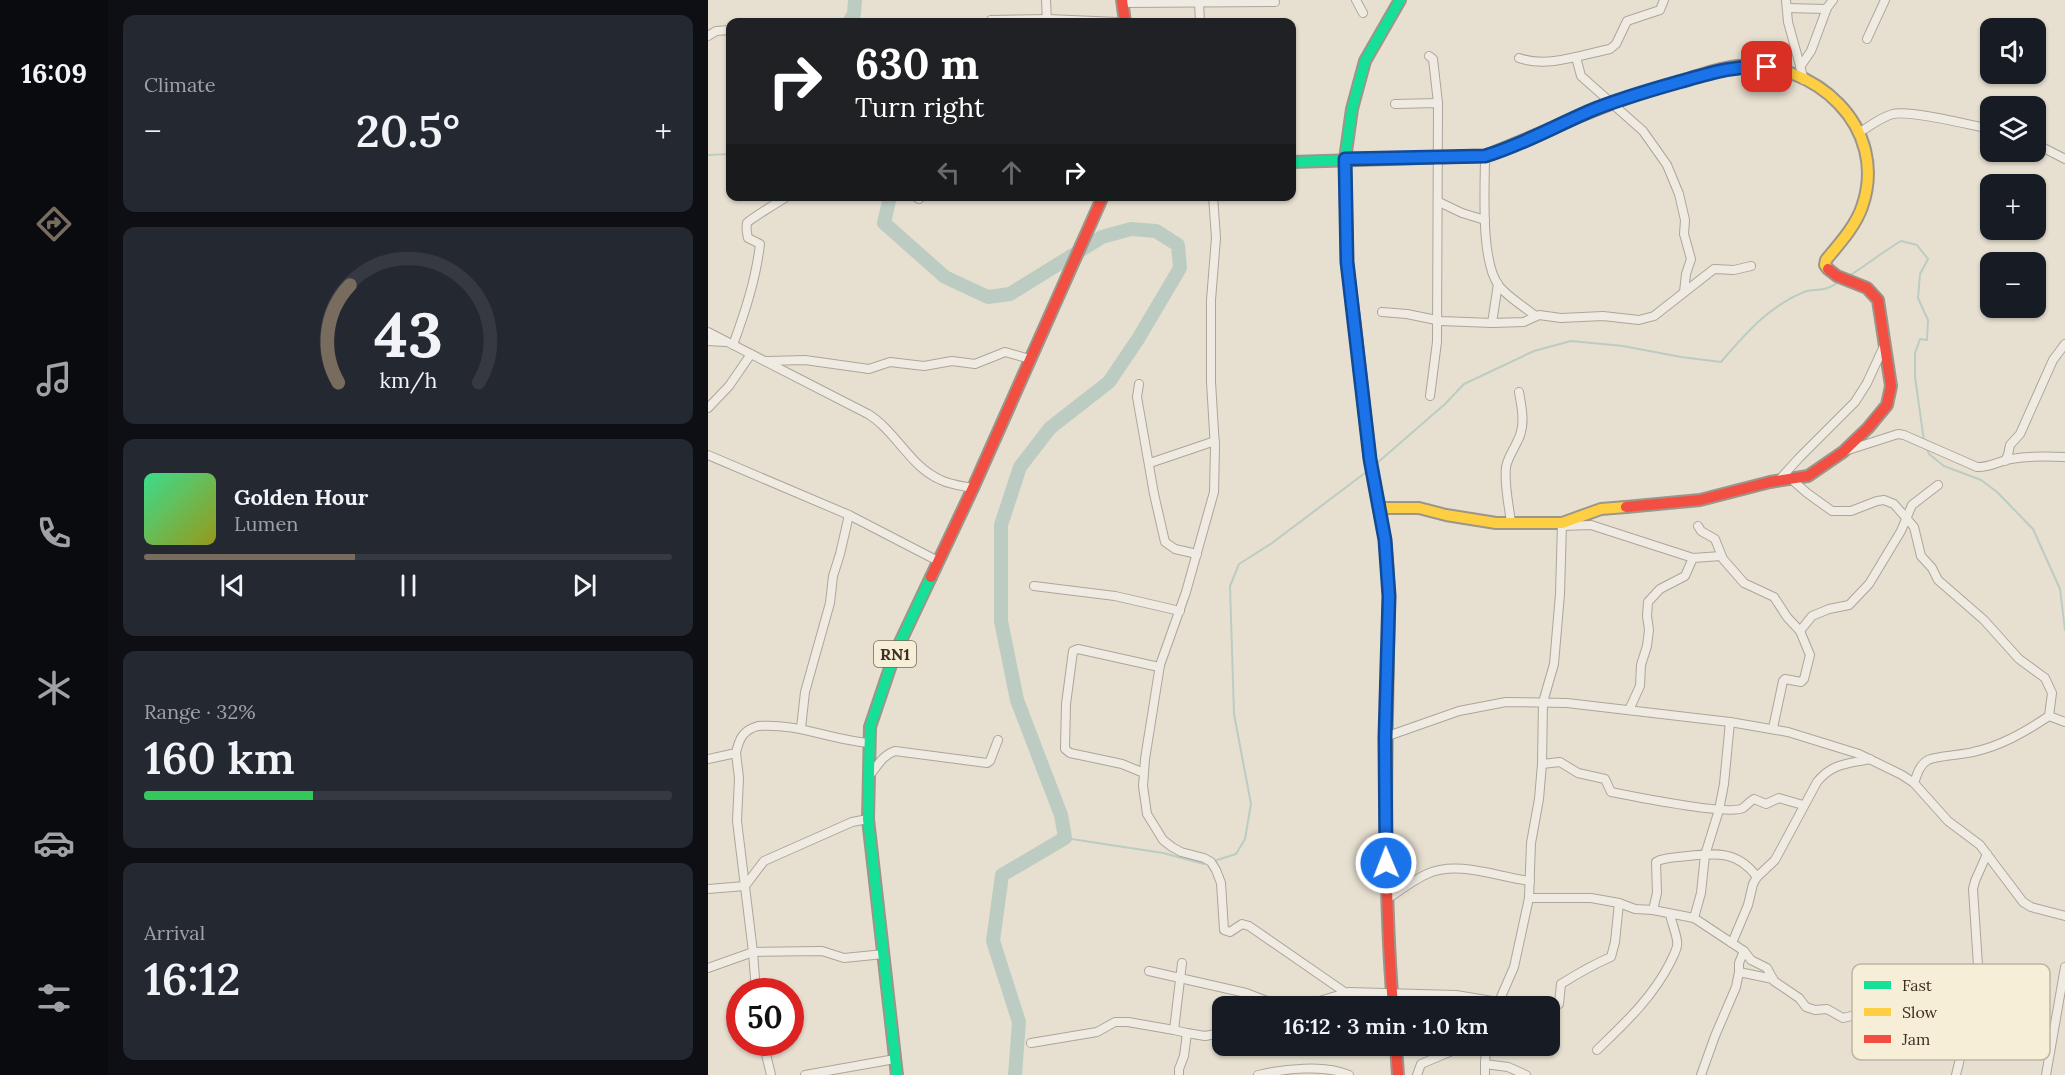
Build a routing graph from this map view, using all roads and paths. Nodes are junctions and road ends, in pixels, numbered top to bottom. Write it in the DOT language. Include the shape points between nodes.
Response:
graph roads {
  1 [pos="1046,0"];
  2 [pos="1356,0"];
  3 [pos="1400,0"];
  4 [pos="1665,0"];
  5 [pos="1833,0"];
  6 [pos="1885,0"];
  7 [pos="1122,2"];
  8 [pos="1275,2"];
  9 [pos="1199,3"];
  10 [pos="1787,4"];
  11 [pos="1827,8"];
  12 [pos="1363,13"];
  13 [pos="1047,18"];
  14 [pos="1124,18"];
  15 [pos="1200,18"];
  16 [pos="726,30"];
  17 [pos="708,36"];
  18 [pos="1867,39"];
  19 [pos="1429,56"];
  20 [pos="1576,57"];
  21 [pos="1519,58"];
  22 [pos="1800,67"];
  23 [pos="1804,80"];
  24 [pos="1438,103"];
  25 [pos="1613,103"];
  26 [pos="1395,104"];
  27 [pos="1980,127"];
  28 [pos="1860,132"];
  29 [pos="2046,149"];
  30 [pos="1485,156"];
  31 [pos="1439,157"];
  32 [pos="1345,159"];
  33 [pos="2065,159"];
  34 [pos="1296,162"];
  35 [pos="777,201"];
  36 [pos="1101,201"];
  37 [pos="1213,201"];
  38 [pos="1439,202"];
  39 [pos="1485,220"];
  40 [pos="1751,266"];
  41 [pos="1498,284"];
  42 [pos="1684,292"];
  43 [pos="1382,312"];
  44 [pos="1536,316"];
  45 [pos="1437,321"];
  46 [pos="1492,323"];
  47 [pos="708,332"];
  48 [pos="708,341"];
  49 [pos="731,344"];
  50 [pos="2065,344"];
  51 [pos="1885,345"];
  52 [pos="751,354"];
  53 [pos="1030,359"];
  54 [pos="765,361"];
  55 [pos="1139,384"];
  56 [pos="1519,392"];
  57 [pos="1430,396"];
  58 [pos="708,408"];
  59 [pos="1215,441"];
  60 [pos="1843,452"];
  61 [pos="708,454"];
  62 [pos="2065,457"];
  63 [pos="2005,461"];
  64 [pos="1150,463"];
  65 [pos="1785,479"];
  66 [pos="1938,484"];
  67 [pos="973,488"];
  68 [pos="1379,508"];
  69 [pos="849,515"];
  70 [pos="1906,516"];
  71 [pos="1511,523"];
  72 [pos="1562,524"];
  73 [pos="1698,526"];
  74 [pos="1197,554"];
  75 [pos="1721,556"];
  76 [pos="1693,558"];
  77 [pos="938,561"];
  78 [pos="1034,586"];
  79 [pos="1180,611"];
  80 [pos="1800,631"];
  81 [pos="1160,668"];
  82 [pos="1543,702"];
  83 [pos="1629,710"];
  84 [pos="2049,716"];
  85 [pos="1730,722"];
  86 [pos="2065,722"];
  87 [pos="801,728"];
  88 [pos="1773,728"];
  89 [pos="1385,737"];
  90 [pos="998,740"];
  91 [pos="869,743"];
  92 [pos="736,753"];
  93 [pos="708,759"];
  94 [pos="1871,759"];
  95 [pos="1542,764"];
  96 [pos="1144,773"];
  97 [pos="868,779"];
  98 [pos="1914,783"];
  99 [pos="1803,805"];
  100 [pos="1719,810"];
  101 [pos="868,819"];
  102 [pos="1987,854"];
  103 [pos="1705,855"];
  104 [pos="1757,877"];
  105 [pos="1530,881"];
  106 [pos="745,886"];
  107 [pos="708,889"];
  108 [pos="1529,898"];
  109 [pos="1387,899"];
  110 [pos="1619,903"];
  111 [pos="1653,910"];
  112 [pos="1670,914"];
  113 [pos="2065,916"];
  114 [pos="1694,918"];
  115 [pos="1732,943"];
  116 [pos="1744,951"];
  117 [pos="753,952"];
  118 [pos="884,954"];
  119 [pos="1182,963"];
  120 [pos="1978,964"];
  121 [pos="2065,967"];
  122 [pos="708,968"];
  123 [pos="1149,971"];
  124 [pos="1739,972"];
  125 [pos="1180,977"];
  126 [pos="755,978"];
  127 [pos="1773,979"];
  128 [pos="1392,992"];
  129 [pos="1346,993"];
  130 [pos="1254,996"];
  131 [pos="1336,996"];
  132 [pos="1392,996"];
  133 [pos="1461,996"];
  134 [pos="1501,996"];
  135 [pos="1560,996"];
  136 [pos="1852,1016"];
  137 [pos="1174,1030"];
  138 [pos="1187,1033"];
  139 [pos="1212,1035"];
  140 [pos="1031,1043"];
  141 [pos="1597,1050"];
  142 [pos="2050,1052"];
  143 [pos="766,1056"];
  144 [pos="1397,1056"];
  145 [pos="1440,1056"];
  146 [pos="1485,1056"];
  147 [pos="895,1059"];
  148 [pos="1960,1060"];
  149 [pos="2049,1060"];
  150 [pos="1485,1064"];
  151 [pos="771,1075"];
  152 [pos="805,1075"];
  153 [pos="897,1075"];
  154 [pos="1179,1075"];
  155 [pos="1258,1075"];
  156 [pos="1349,1075"];
  157 [pos="1398,1075"];
  158 [pos="1417,1075"];
  159 [pos="1485,1075"];
  160 [pos="1526,1075"];
  161 [pos="1701,1075"];
  162 [pos="1956,1075"];
  163 [pos="2046,1075"];
  1 -- 13 [label="street"];
  2 -- 12 [label="street"];
  3 -- 32 [label="main road" via="1365,61 1352,109"];
  4 -- 20 [label="street" via="1660,10 1627,21 1610,49"];
  5 -- 11 [label="street"];
  6 -- 18 [label="street"];
  7 -- 9 [label="street"];
  7 -- 14 [label="main road"];
  8 -- 9 [label="street"];
  9 -- 15 [label="street"];
  10 -- 11 [label="street"];
  10 -- 22 [label="street"];
  11 -- 22 [label="street" via="1811,51"];
  16 -- 17 [label="street"];
  19 -- 24 [label="street" via="1433,58"];
  20 -- 21 [label="street" via="1532,63"];
  20 -- 25 [label="street" via="1581,76"];
  22 -- 23 [label="street"];
  23 -- 25 [label="main road" via="1783,70 1738,66"];
  23 -- 28 [label="main road" via="1838,104"];
  24 -- 26 [label="street"];
  24 -- 31 [label="street"];
  25 -- 30 [label="main road"];
  25 -- 42 [label="street" via="1646,134 1678,190 1691,259"];
  27 -- 28 [label="street" via="1897,113"];
  28 -- 51 [label="main road" via="1867,158 1866,196 1856,222 1825,265 1832,274 1875,294"];
  29 -- 33 [label="street"];
  30 -- 31 [label="main road"];
  30 -- 39 [label="street"];
  31 -- 32 [label="main road"];
  31 -- 38 [label="street"];
  32 -- 34 [label="main road"];
  32 -- 68 [label="main road" via="1347,262"];
  35 -- 49 [label="street" via="747,224 747,238 760,244 757,267"];
  36 -- 53 [label="main road, RN1"];
  37 -- 59 [label="street" via="1216,246 1211,300 1211,382"];
  38 -- 39 [label="street"];
  38 -- 45 [label="street"];
  39 -- 41 [label="street" via="1490,265"];
  40 -- 42 [label="street" via="1714,269"];
  41 -- 44 [label="street"];
  41 -- 46 [label="street"];
  42 -- 44 [label="street" via="1643,320"];
  43 -- 45 [label="street"];
  44 -- 46 [label="street" via="1524,322"];
  45 -- 46 [label="street"];
  45 -- 57 [label="street"];
  47 -- 49 [label="street"];
  48 -- 49 [label="street"];
  49 -- 52 [label="street"];
  50 -- 63 [label="street" via="2053,360"];
  51 -- 60 [label="main road" via="1891,386 1887,405"];
  51 -- 65 [label="street" via="1855,402 1798,458"];
  52 -- 54 [label="street"];
  52 -- 58 [label="street"];
  53 -- 54 [label="street" via="1005,352 975,364 924,366 890,362 869,369 805,360"];
  53 -- 67 [label="main road, RN1"];
  54 -- 67 [label="street" via="874,417 911,458 936,478"];
  55 -- 64 [label="street" via="1137,397"];
  56 -- 71 [label="street" via="1523,423 1506,469"];
  59 -- 64 [label="street"];
  59 -- 74 [label="street" via="1214,492"];
  60 -- 63 [label="street" via="1898,434 1977,467"];
  60 -- 65 [label="main road" via="1808,476"];
  61 -- 69 [label="street"];
  62 -- 63 [label="street"];
  64 -- 74 [label="street" via="1165,542 1175,549"];
  65 -- 70 [label="street" via="1832,511 1851,511 1884,500"];
  65 -- 72 [label="main road" via="1700,500 1595,510"];
  66 -- 70 [label="street" via="1912,505"];
  67 -- 77 [label="main road, RN1"];
  68 -- 71 [label="main road" via="1419,508"];
  68 -- 89 [label="main road" via="1389,596"];
  69 -- 77 [label="street"];
  69 -- 87 [label="street" via="805,692"];
  70 -- 80 [label="street" via="1869,584 1849,605 1812,616"];
  70 -- 84 [label="street" via="1916,534 1921,556 1938,580 1984,620 2019,659 2045,678 2052,693"];
  71 -- 72 [label="main road"];
  72 -- 76 [label="street" via="1591,525"];
  72 -- 82 [label="street" via="1554,664"];
  73 -- 75 [label="street" via="1715,538"];
  74 -- 79 [label="street"];
  75 -- 76 [label="street"];
  75 -- 80 [label="street" via="1744,583 1774,597"];
  76 -- 83 [label="street" via="1685,576 1660,589 1648,602 1649,630 1640,686"];
  77 -- 91 [label="main road, RN1" via="890,666"];
  78 -- 79 [label="street" via="1115,596"];
  79 -- 81 [label="street"];
  80 -- 88 [label="street" via="1810,655 1804,679 1783,680"];
  81 -- 96 [label="street"];
  81 -- 96 [label="street" via="1073,651 1065,712 1065,749"];
  82 -- 83 [label="street"];
  82 -- 89 [label="street" via="1506,702 1459,711"];
  82 -- 95 [label="street"];
  83 -- 85 [label="street"];
  84 -- 86 [label="street"];
  84 -- 98 [label="street" via="1991,747 1927,760"];
  85 -- 88 [label="street"];
  85 -- 100 [label="street"];
  87 -- 91 [label="street"];
  87 -- 92 [label="street" via="751,728 742,735"];
  88 -- 94 [label="street"];
  89 -- 109 [label="main road"];
  90 -- 97 [label="street" via="990,761 983,764 895,751 881,759"];
  91 -- 97 [label="main road, RN1"];
  92 -- 93 [label="street"];
  92 -- 106 [label="street" via="737,821"];
  94 -- 98 [label="street"];
  94 -- 99 [label="street" via="1834,767 1825,773"];
  95 -- 100 [label="street" via="1560,762 1578,773 1605,779 1611,792"];
  95 -- 105 [label="street" via="1530,843"];
  96 -- 129 [label="street" via="1147,814 1162,840 1181,852 1204,858 1216,870 1221,883 1224,930 1230,932 1242,924 1250,926"];
  97 -- 101 [label="main road, RN1"];
  98 -- 102 [label="street" via="1943,817"];
  99 -- 100 [label="street" via="1779,798 1766,804 1754,799 1743,808"];
  99 -- 104 [label="street" via="1775,860"];
  100 -- 103 [label="street"];
  101 -- 106 [label="street" via="852,822 764,861"];
  101 -- 118 [label="main road, RN1"];
  102 -- 113 [label="street" via="2026,905"];
  102 -- 120 [label="street" via="1973,889"];
  103 -- 104 [label="street" via="1732,857 1747,865"];
  103 -- 111 [label="street" via="1656,862"];
  103 -- 114 [label="street"];
  104 -- 115 [label="street"];
  105 -- 108 [label="street"];
  105 -- 109 [label="street" via="1467,869 1443,869 1425,874"];
  106 -- 107 [label="street"];
  106 -- 117 [label="street"];
  108 -- 110 [label="street" via="1582,897"];
  108 -- 134 [label="street" via="1514,967"];
  109 -- 128 [label="main road"];
  110 -- 111 [label="street"];
  110 -- 135 [label="street" via="1611,957 1561,984"];
  111 -- 112 [label="street"];
  112 -- 114 [label="street"];
  112 -- 141 [label="street" via="1678,942 1666,970 1639,1009"];
  114 -- 115 [label="street"];
  115 -- 116 [label="street"];
  116 -- 124 [label="street"];
  116 -- 127 [label="street" via="1749,959 1767,968"];
  117 -- 118 [label="street" via="822,951 844,958"];
  117 -- 122 [label="street"];
  117 -- 126 [label="street"];
  118 -- 147 [label="main road, RN1"];
  119 -- 125 [label="street"];
  121 -- 142 [label="street"];
  123 -- 125 [label="street"];
  124 -- 127 [label="street"];
  124 -- 161 [label="street"];
  125 -- 130 [label="street"];
  125 -- 137 [label="street"];
  127 -- 136 [label="street" via="1806,1007 1827,1009 1843,1018"];
  128 -- 129 [label="street"];
  128 -- 132 [label="main road"];
  128 -- 133 [label="street"];
  129 -- 131 [label="street"];
  137 -- 138 [label="street"];
  137 -- 140 [label="street" via="1115,1022 1097,1032"];
  138 -- 139 [label="street"];
  138 -- 154 [label="street"];
  143 -- 151 [label="street"];
  144 -- 157 [label="main road"];
  145 -- 158 [label="street" via="1421,1064"];
  146 -- 150 [label="street"];
  147 -- 152 [label="street"];
  147 -- 153 [label="main road, RN1"];
  148 -- 162 [label="street"];
  149 -- 163 [label="street"];
  150 -- 159 [label="street"];
  150 -- 160 [label="street"];
  155 -- 156 [label="street" via="1289,1068"];
}
